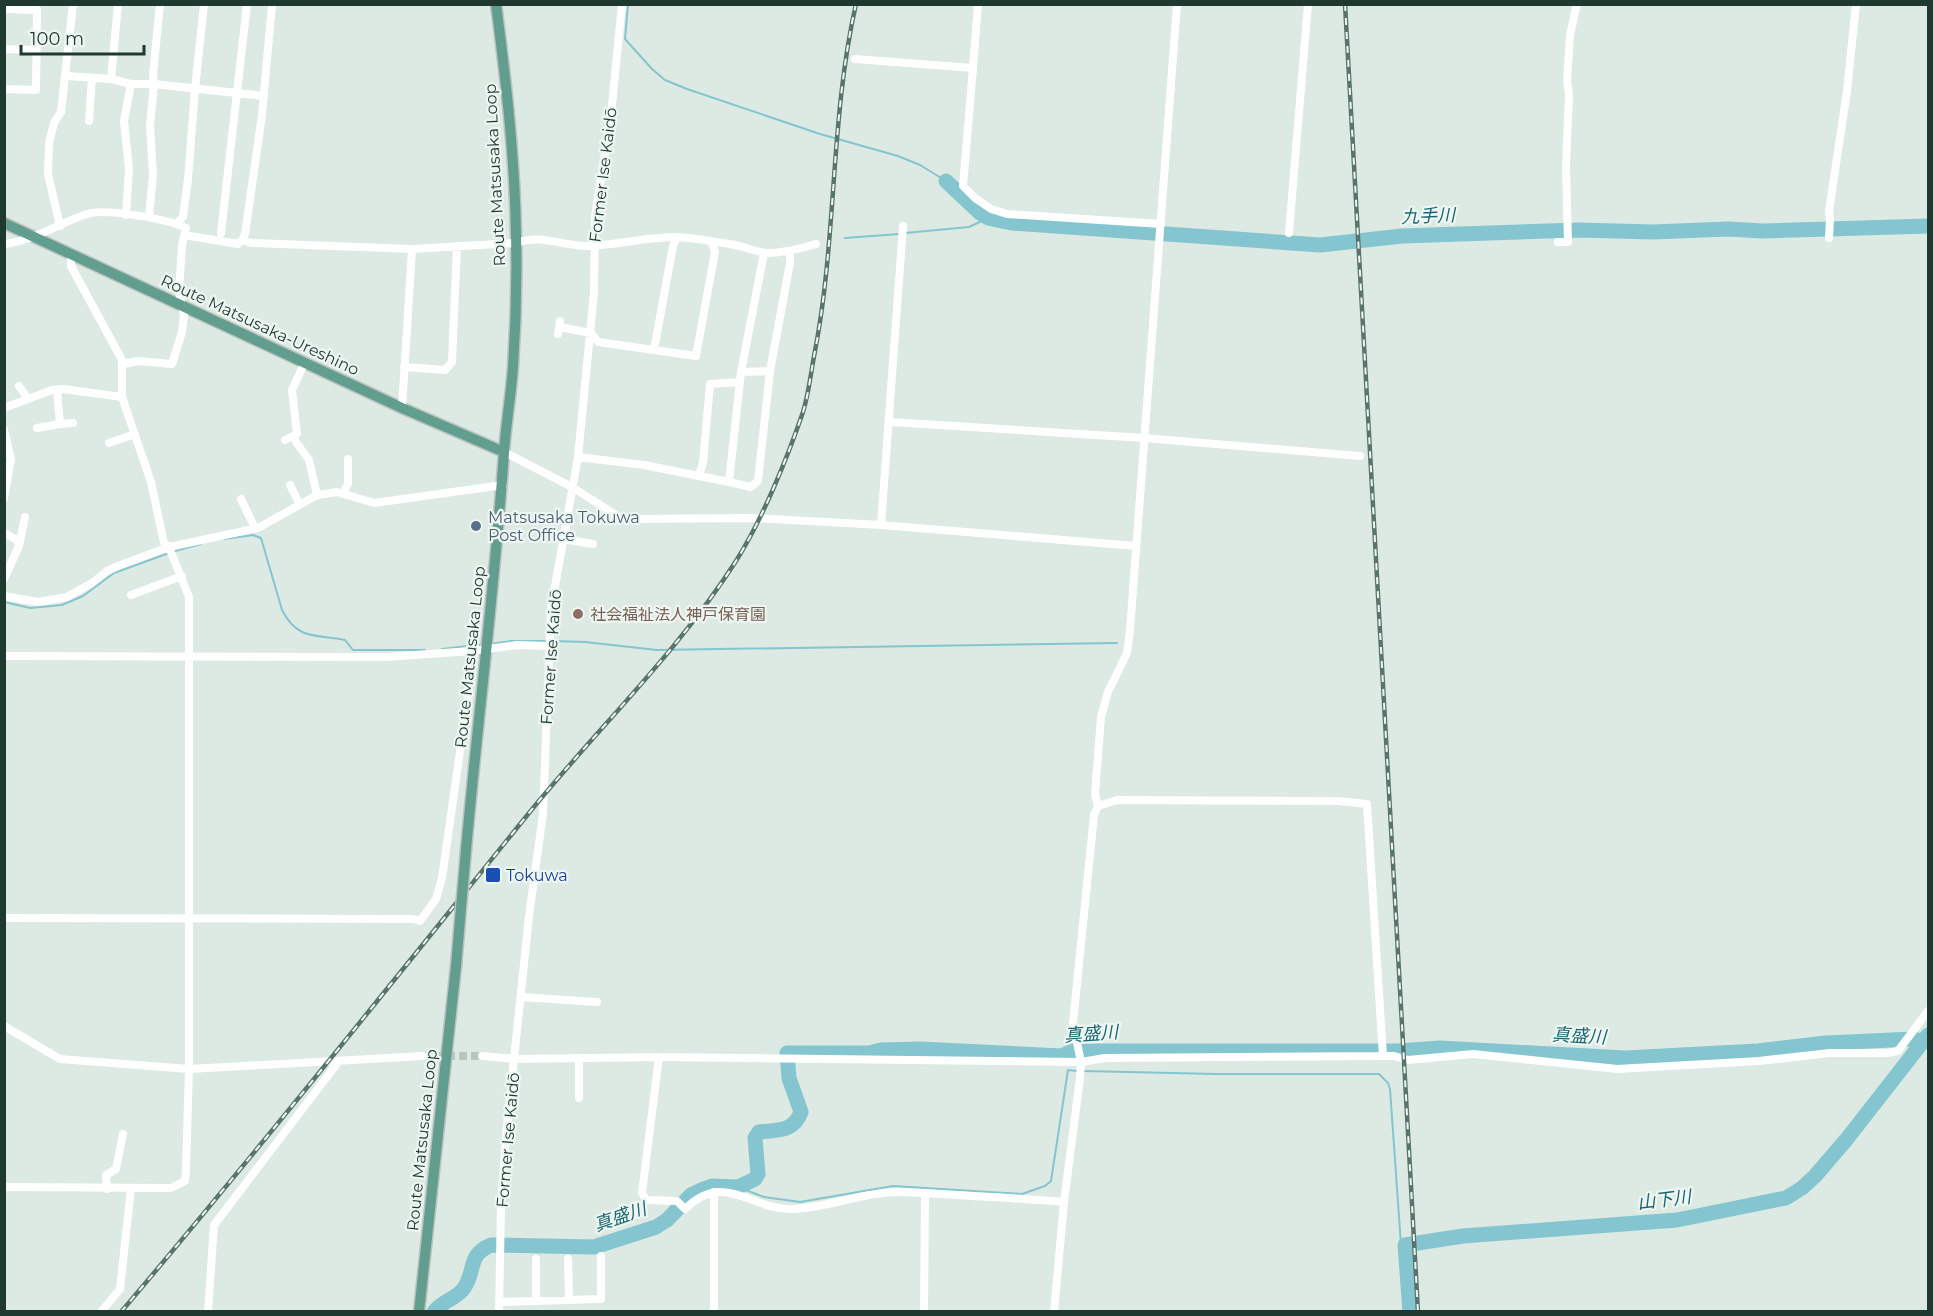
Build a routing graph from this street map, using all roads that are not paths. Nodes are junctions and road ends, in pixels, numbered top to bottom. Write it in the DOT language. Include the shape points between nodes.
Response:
graph roads {
  1 [pos="73,4"];
  2 [pos="118,4"];
  3 [pos="160,4"];
  4 [pos="204,4"];
  5 [pos="247,4"];
  6 [pos="272,4"];
  7 [pos="496,4"];
  8 [pos="622,4"];
  9 [pos="978,4"];
  10 [pos="1177,4"];
  11 [pos="1308,4"];
  12 [pos="1577,4"];
  13 [pos="1856,4"];
  14 [pos="4,9"];
  15 [pos="4,49"];
  16 [pos="36,50"];
  17 [pos="855,59"];
  18 [pos="973,68"];
  19 [pos="66,76"];
  20 [pos="92,78"];
  21 [pos="111,79"];
  22 [pos="131,84"];
  23 [pos="154,84"];
  24 [pos="4,89"];
  25 [pos="195,89"];
  26 [pos="237,93"];
  27 [pos="264,96"];
  28 [pos="88,121"];
  29 [pos="126,215"];
  30 [pos="149,217"];
  31 [pos="4,223"];
  32 [pos="177,223"];
  33 [pos="1161,224"];
  34 [pos="60,226"];
  35 [pos="903,226"];
  36 [pos="221,233"];
  37 [pos="1289,233"];
  38 [pos="184,235"];
  39 [pos="33,236"];
  40 [pos="676,237"];
  41 [pos="1829,238"];
  42 [pos="242,240"];
  43 [pos="1558,242"];
  44 [pos="516,243"];
  45 [pos="712,243"];
  46 [pos="4,244"];
  47 [pos="816,244"];
  48 [pos="457,246"];
  49 [pos="594,246"];
  50 [pos="412,249"];
  51 [pos="790,252"];
  52 [pos="764,253"];
  53 [pos="71,254"];
  54 [pos="182,305"];
  55 [pos="559,328"];
  56 [pos="591,333"];
  57 [pos="654,350"];
  58 [pos="305,362"];
  59 [pos="123,364"];
  60 [pos="404,367"];
  61 [pos="770,371"];
  62 [pos="741,372"];
  63 [pos="740,382"];
  64 [pos="20,386"];
  65 [pos="57,390"];
  66 [pos="122,397"];
  67 [pos="28,399"];
  68 [pos="4,408"];
  69 [pos="402,408"];
  70 [pos="890,422"];
  71 [pos="73,423"];
  72 [pos="60,424"];
  73 [pos="37,428"];
  74 [pos="4,430"];
  75 [pos="135,434"];
  76 [pos="1144,438"];
  77 [pos="285,440"];
  78 [pos="296,442"];
  79 [pos="109,443"];
  80 [pos="504,453"];
  81 [pos="1360,456"];
  82 [pos="578,457"];
  83 [pos="348,459"];
  84 [pos="699,475"];
  85 [pos="729,482"];
  86 [pos="290,485"];
  87 [pos="503,485"];
  88 [pos="572,487"];
  89 [pos="342,494"];
  90 [pos="317,495"];
  91 [pos="4,498"];
  92 [pos="241,499"];
  93 [pos="299,503"];
  94 [pos="25,517"];
  95 [pos="881,525"];
  96 [pos="255,528"];
  97 [pos="4,533"];
  98 [pos="563,538"];
  99 [pos="593,544"];
  100 [pos="19,546"];
  101 [pos="1136,546"];
  102 [pos="169,547"];
  103 [pos="182,576"];
  104 [pos="4,579"];
  105 [pos="131,595"];
  106 [pos="4,596"];
  107 [pos="549,646"];
  108 [pos="485,649"];
  109 [pos="472,651"];
  110 [pos="4,656"];
  111 [pos="189,656"];
  112 [pos="1098,806"];
  113 [pos="4,918"];
  114 [pos="188,918"];
  115 [pos="521,997"];
  116 [pos="597,1002"];
  117 [pos="1929,1011"];
  118 [pos="4,1026"];
  119 [pos="423,1056"];
  120 [pos="482,1056"];
  121 [pos="1383,1056"];
  122 [pos="659,1057"];
  123 [pos="579,1058"];
  124 [pos="515,1059"];
  125 [pos="339,1061"];
  126 [pos="1081,1063"];
  127 [pos="189,1069"];
  128 [pos="579,1098"];
  129 [pos="123,1134"];
  130 [pos="4,1187"];
  131 [pos="107,1188"];
  132 [pos="132,1188"];
  133 [pos="714,1192"];
  134 [pos="925,1194"];
  135 [pos="1064,1202"];
  136 [pos="601,1256"];
  137 [pos="568,1258"];
  138 [pos="536,1259"];
  139 [pos="568,1300"];
  140 [pos="536,1301"];
  141 [pos="499,1307"];
  142 [pos="101,1311"];
  143 [pos="208,1311"];
  144 [pos="419,1311"];
  145 [pos="714,1311"];
  146 [pos="924,1311"];
  147 [pos="1054,1311"];
  1 -- 19 [label="street"];
  2 -- 21 [label="street"];
  3 -- 23 [label="street"];
  4 -- 25 [label="street"];
  5 -- 26 [label="street"];
  6 -- 27 [label="street"];
  7 -- 44 [label="main road, Route Matsusaka Loop" via="509,102"];
  8 -- 49 [label="street, Former Ise Kaidō"];
  9 -- 18 [label="street"];
  10 -- 33 [label="street"];
  11 -- 37 [label="street"];
  12 -- 43 [label="street" via="1567,81 1568,242"];
  13 -- 41 [label="street" via="1828,211"];
  14 -- 16 [label="street" via="37,10"];
  15 -- 16 [label="street"];
  16 -- 24 [label="street" via="36,90"];
  17 -- 18 [label="street"];
  18 -- 33 [label="street" via="963,186 975,198 1007,214"];
  19 -- 20 [label="street"];
  19 -- 34 [label="street" via="61,112 49,143 48,174"];
  20 -- 21 [label="street"];
  20 -- 28 [label="street"];
  21 -- 22 [label="street"];
  22 -- 23 [label="street"];
  22 -- 29 [label="street" via="124,121 129,169"];
  23 -- 25 [label="street"];
  23 -- 30 [label="street"];
  25 -- 26 [label="street"];
  25 -- 32 [label="street" via="187,188 183,217"];
  26 -- 27 [label="street"];
  26 -- 36 [label="street"];
  27 -- 42 [label="street"];
  29 -- 30 [label="street"];
  29 -- 34 [label="street" via="88,213"];
  30 -- 32 [label="street"];
  31 -- 39 [label="main road, Route Matsusaka-Ureshino"];
  32 -- 38 [label="street" via="186,228"];
  33 -- 76 [label="street"];
  34 -- 39 [label="street"];
  35 -- 70 [label="street"];
  38 -- 42 [label="street" via="198,233 238,244"];
  38 -- 54 [label="street" via="179,292"];
  39 -- 46 [label="street"];
  39 -- 53 [label="main road, Route Matsusaka-Ureshino"];
  40 -- 45 [label="street"];
  40 -- 49 [label="street"];
  40 -- 57 [label="street"];
  42 -- 50 [label="street"];
  44 -- 48 [label="street"];
  44 -- 49 [label="street" via="541,238"];
  44 -- 80 [label="main road, Route Matsusaka Loop" via="513,366"];
  45 -- 52 [label="street"];
  45 -- 57 [label="street" via="715,252 696,356"];
  47 -- 51 [label="street"];
  48 -- 50 [label="street"];
  48 -- 60 [label="street" via="452,363 445,370"];
  49 -- 56 [label="street, Former Ise Kaidō"];
  50 -- 60 [label="street"];
  51 -- 52 [label="street"];
  51 -- 61 [label="street"];
  52 -- 62 [label="street"];
  53 -- 54 [label="main road, Route Matsusaka-Ureshino"];
  53 -- 59 [label="street" via="71,267"];
  54 -- 58 [label="main road, Route Matsusaka-Ureshino"];
  54 -- 59 [label="street" via="182,332 172,364"];
  55 -- 56 [label="street"];
  56 -- 57 [label="street" via="598,342"];
  56 -- 82 [label="street, Former Ise Kaidō"];
  58 -- 69 [label="main road, Route Matsusaka-Ureshino"];
  58 -- 77 [label="street" via="292,390 297,434"];
  59 -- 66 [label="street"];
  60 -- 69 [label="street"];
  61 -- 62 [label="street"];
  61 -- 85 [label="street" via="758,481 751,488"];
  62 -- 63 [label="street"];
  63 -- 84 [label="street" via="710,384 704,463"];
  63 -- 85 [label="street"];
  64 -- 67 [label="street"];
  65 -- 66 [label="street"];
  65 -- 67 [label="street"];
  65 -- 72 [label="street"];
  66 -- 75 [label="street"];
  67 -- 68 [label="street"];
  69 -- 80 [label="main road, Route Matsusaka-Ureshino"];
  70 -- 76 [label="street"];
  70 -- 95 [label="street"];
  71 -- 72 [label="street"];
  72 -- 73 [label="street"];
  74 -- 91 [label="street" via="11,459"];
  75 -- 79 [label="street"];
  75 -- 102 [label="street" via="151,482 164,543"];
  76 -- 81 [label="street"];
  76 -- 101 [label="street"];
  78 -- 90 [label="street" via="309,460"];
  80 -- 87 [label="main road, Route Matsusaka Loop"];
  80 -- 88 [label="street"];
  82 -- 84 [label="street"];
  82 -- 88 [label="street, Former Ise Kaidō"];
  83 -- 89 [label="street" via="348,484"];
  84 -- 85 [label="street"];
  86 -- 93 [label="street"];
  87 -- 89 [label="street" via="374,503"];
  87 -- 108 [label="main road, Route Matsusaka Loop"];
  88 -- 95 [label="street" via="619,517 633,519 751,518"];
  88 -- 98 [label="street, Former Ise Kaidō"];
  89 -- 90 [label="street"];
  90 -- 93 [label="street"];
  92 -- 96 [label="street"];
  93 -- 96 [label="street"];
  94 -- 100 [label="street"];
  95 -- 101 [label="street"];
  96 -- 102 [label="street"];
  97 -- 100 [label="street"];
  98 -- 99 [label="street"];
  98 -- 107 [label="street, Former Ise Kaidō"];
  100 -- 104 [label="street"];
  101 -- 112 [label="street" via="1127,653 1101,717 1095,794"];
  102 -- 103 [label="street"];
  102 -- 106 [label="street" via="107,571 67,597 38,602"];
  103 -- 105 [label="street"];
  103 -- 111 [label="street" via="189,597"];
  107 -- 108 [label="street"];
  107 -- 115 [label="street, Former Ise Kaidō" via="543,814"];
  108 -- 109 [label="street"];
  108 -- 144 [label="main road, Route Matsusaka Loop, bridge"];
  109 -- 111 [label="street" via="415,651 386,657"];
  109 -- 114 [label="street" via="442,878 436,899 420,921"];
  110 -- 111 [label="street"];
  111 -- 114 [label="street"];
  112 -- 121 [label="street" via="1117,800 1367,804"];
  112 -- 126 [label="street" via="1073,1023"];
  113 -- 114 [label="street"];
  114 -- 127 [label="street"];
  115 -- 116 [label="street"];
  115 -- 124 [label="street, Former Ise Kaidō"];
  117 -- 121 [label="street" via="1898,1051 1888,1053 1830,1053 1617,1069 1473,1054 1408,1060"];
  118 -- 127 [label="street" via="60,1059"];
  119 -- 125 [label="street"];
  120 -- 124 [label="street"];
  121 -- 126 [label="street" via="1105,1058"];
  122 -- 123 [label="street"];
  122 -- 126 [label="street"];
  122 -- 133 [label="street" via="642,1193 646,1200 676,1201 685,1209 694,1200"];
  123 -- 124 [label="street"];
  123 -- 128 [label="street"];
  124 -- 141 [label="street, Former Ise Kaidō" via="506,1135"];
  125 -- 127 [label="street"];
  125 -- 143 [label="street" via="214,1225"];
  126 -- 135 [label="street"];
  127 -- 132 [label="street" via="185,1181 171,1188"];
  129 -- 131 [label="street" via="116,1169 106,1174"];
  130 -- 131 [label="street"];
  131 -- 132 [label="street"];
  132 -- 142 [label="street" via="120,1289"];
  133 -- 134 [label="street" via="730,1192 788,1209 894,1192"];
  133 -- 145 [label="street"];
  134 -- 135 [label="street"];
  134 -- 146 [label="street"];
  135 -- 147 [label="street"];
  136 -- 139 [label="street" via="601,1299"];
  137 -- 139 [label="street"];
  138 -- 140 [label="street"];
  139 -- 140 [label="street"];
  140 -- 141 [label="street"];
}
